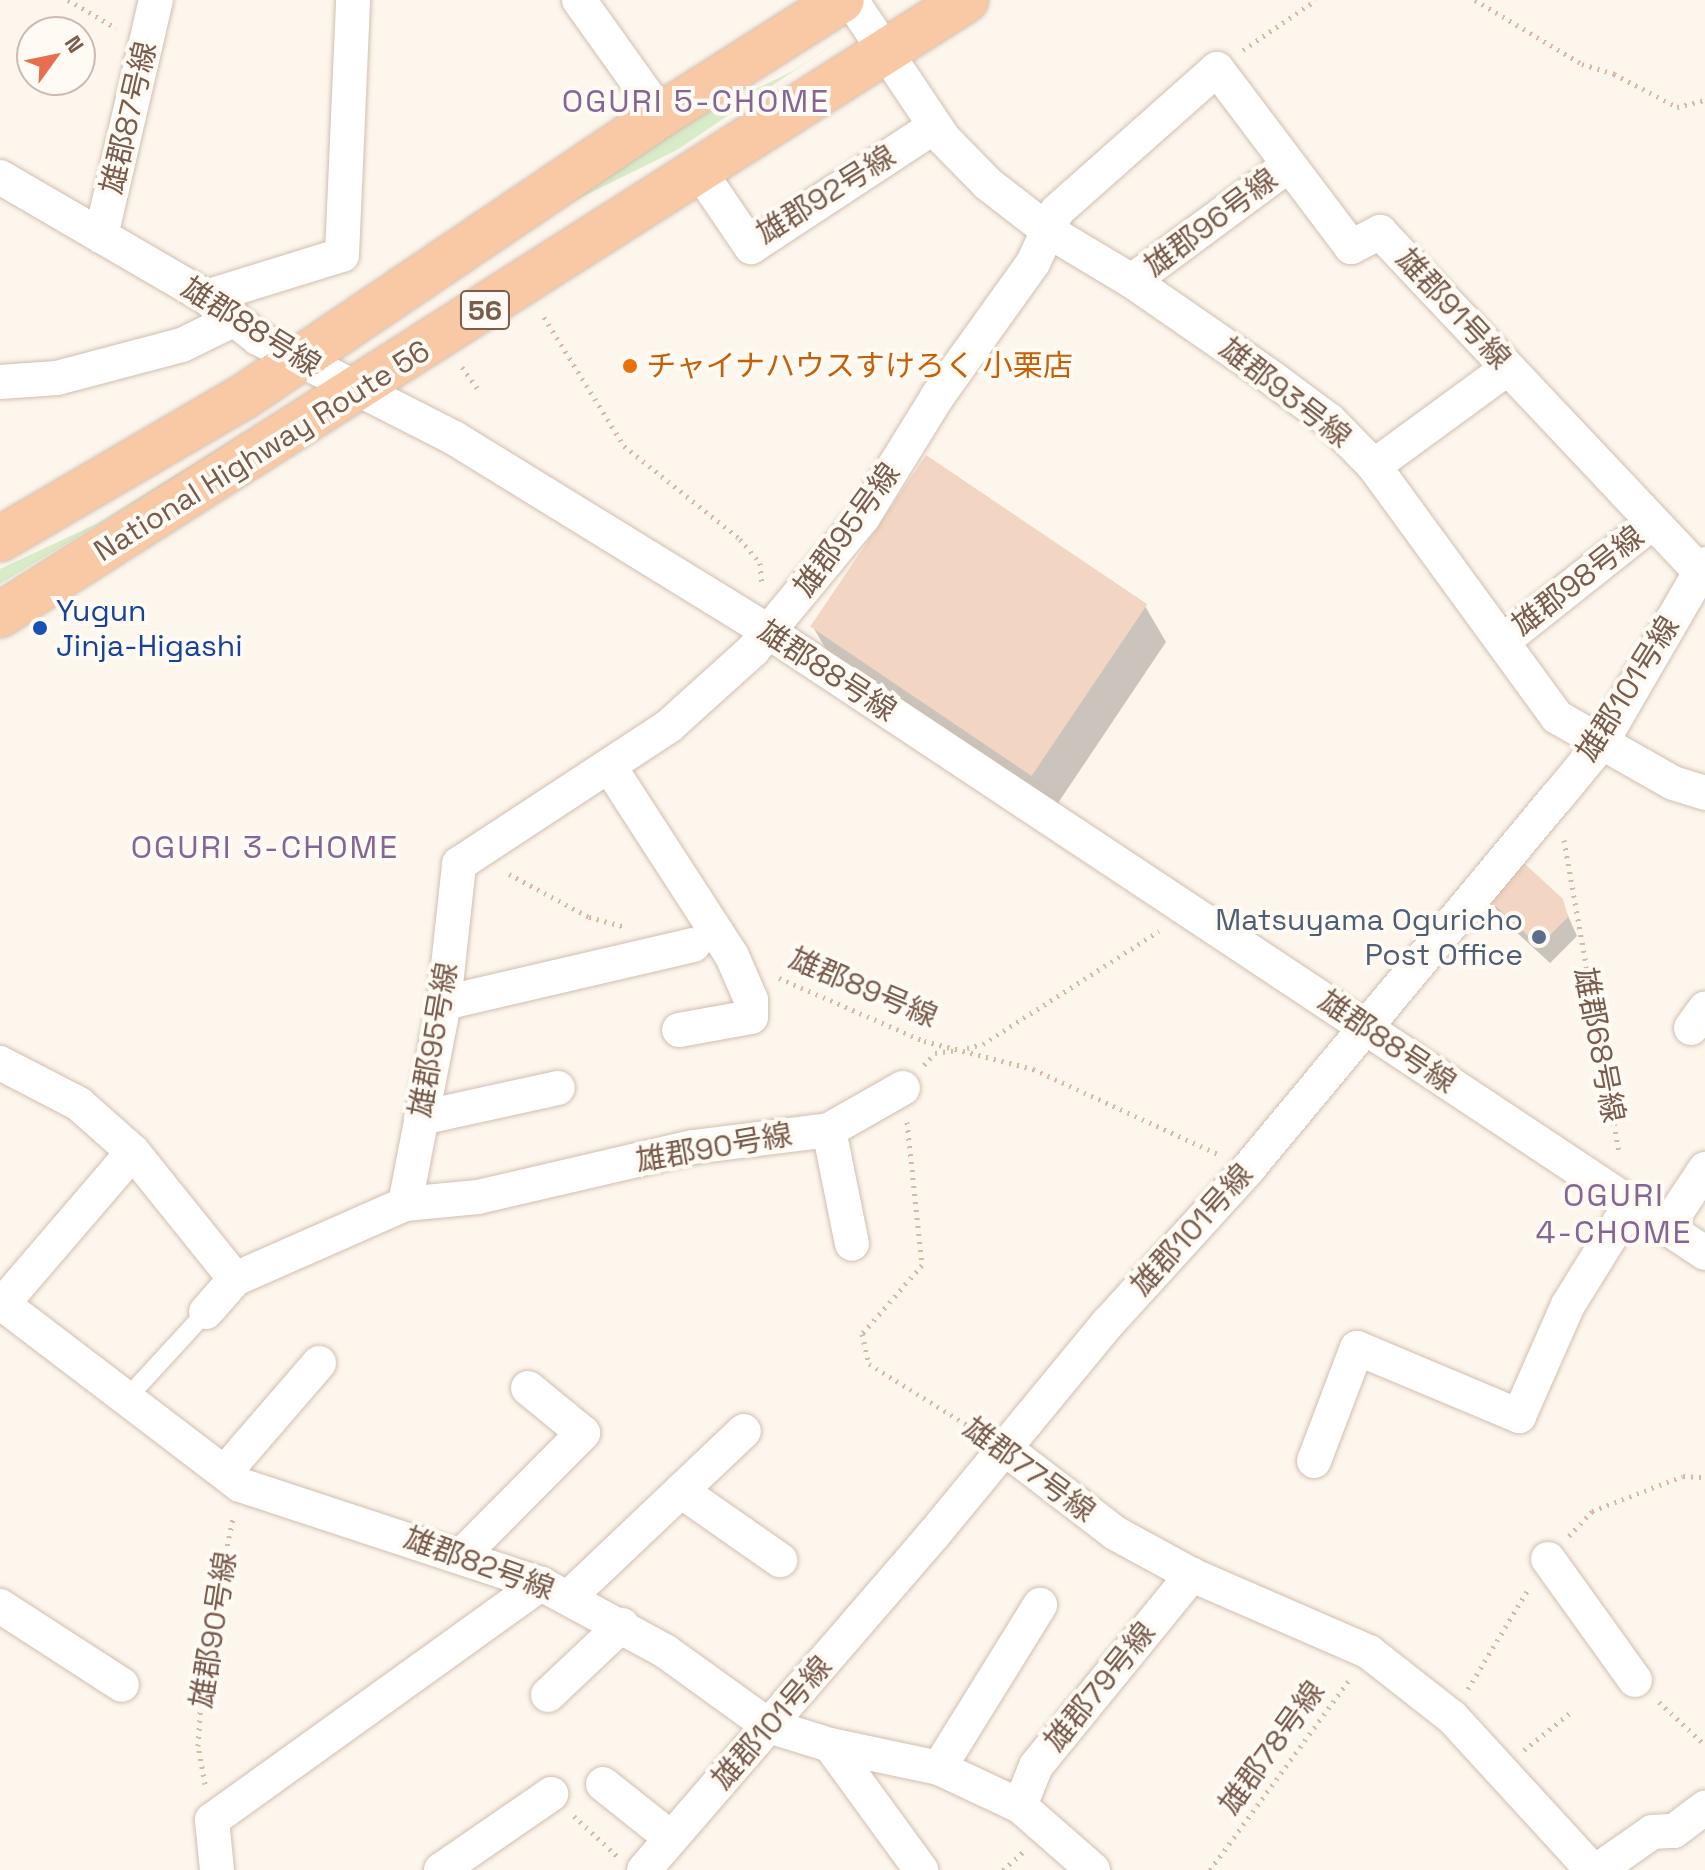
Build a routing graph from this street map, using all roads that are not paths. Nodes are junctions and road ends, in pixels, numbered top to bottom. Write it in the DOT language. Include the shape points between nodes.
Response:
graph roads {
  1 [pos="156,0"];
  2 [pos="353,0"];
  3 [pos="579,0"];
  4 [pos="842,0"];
  5 [pos="851,0"];
  6 [pos="966,0"];
  7 [pos="885,54"];
  8 [pos="1217,69"];
  9 [pos="661,115"];
  10 [pos="935,126"];
  11 [pos="1289,165"];
  12 [pos="700,172"];
  13 [pos="0,177"];
  14 [pos="1050,232"];
  15 [pos="101,236"];
  16 [pos="1132,281"];
  17 [pos="206,297"];
  18 [pos="235,319"];
  19 [pos="298,360"];
  20 [pos="1508,368"];
  21 [pos="0,382"];
  22 [pos="359,390"];
  23 [pos="1374,466"];
  24 [pos="1653,522"];
  25 [pos="0,539"];
  26 [pos="1703,568"];
  27 [pos="0,615"];
  28 [pos="759,626"];
  29 [pos="1503,641"];
  30 [pos="1600,745"];
  31 [pos="611,769"];
  32 [pos="1705,793"];
  33 [pos="693,945"];
  34 [pos="444,1003"];
  35 [pos="1364,1024"];
  36 [pos="679,1030"];
  37 [pos="0,1063"];
  38 [pos="558,1088"];
  39 [pos="903,1088"];
  40 [pos="421,1118"];
  41 [pos="829,1130"];
  42 [pos="133,1152"];
  43 [pos="1705,1169"];
  44 [pos="405,1204"];
  45 [pos="1630,1205"];
  46 [pos="1666,1228"];
  47 [pos="852,1244"];
  48 [pos="1705,1253"];
  49 [pos="235,1279"];
  50 [pos="1,1304"];
  51 [pos="206,1312"];
  52 [pos="319,1363"];
  53 [pos="528,1388"];
  54 [pos="127,1398"];
  55 [pos="744,1431"];
  56 [pos="1003,1447"];
  57 [pos="1314,1461"];
  58 [pos="233,1479"];
  59 [pos="681,1491"];
  60 [pos="462,1555"];
  61 [pos="1548,1559"];
  62 [pos="780,1560"];
  63 [pos="1192,1575"];
  64 [pos="555,1590"];
  65 [pos="1040,1605"];
  66 [pos="0,1606"];
  67 [pos="622,1625"];
  68 [pos="1635,1680"];
  69 [pos="122,1685"];
  70 [pos="548,1695"];
  71 [pos="769,1726"];
  72 [pos="830,1745"];
  73 [pos="939,1768"];
  74 [pos="603,1784"];
  75 [pos="551,1794"];
  76 [pos="1020,1806"];
  77 [pos="1705,1808"];
  78 [pos="671,1838"];
  79 [pos="632,1865"];
  80 [pos="217,1870"];
  81 [pos="441,1870"];
  82 [pos="921,1870"];
  83 [pos="1093,1870"];
  84 [pos="1595,1870"];
  1 -- 15 [label="street, 雄郡87号線"];
  2 -- 17 [label="street" via="342,255"];
  3 -- 9 [label="street"];
  4 -- 9 [label="highway, National Highway Route 56 / 56"];
  5 -- 7 [label="street, 雄郡93号線"];
  6 -- 7 [label="highway, National Highway Route 56 / 56"];
  7 -- 10 [label="street, 雄郡93号線"];
  7 -- 12 [label="highway, National Highway Route 56 / 56"];
  8 -- 11 [label="street, 雄郡91号線"];
  8 -- 14 [label="street, 雄郡95号線" via="1057,211"];
  9 -- 19 [label="highway, National Highway Route 56 / 56"];
  10 -- 12 [label="street, 雄郡92号線" via="751,247"];
  10 -- 14 [label="street, 雄郡93号線" via="988,184"];
  11 -- 16 [label="street, 雄郡96号線"];
  11 -- 20 [label="street, 雄郡91号線" via="1351,247 1380,232"];
  12 -- 22 [label="highway, National Highway Route 56 / 56"];
  13 -- 15 [label="street, 雄郡88号線"];
  14 -- 16 [label="street, 雄郡93号線"];
  14 -- 28 [label="street, 雄郡95号線" via="863,517"];
  15 -- 17 [label="street, 雄郡88号線"];
  16 -- 23 [label="street, 雄郡93号線" via="1318,413"];
  17 -- 18 [label="street, 雄郡88号線"];
  18 -- 19 [label="street, 雄郡88号線"];
  18 -- 21 [label="street" via="168,349 57,378"];
  19 -- 22 [label="street, 雄郡88号線"];
  19 -- 25 [label="highway, National Highway Route 56 / 56" via="114,476"];
  20 -- 23 [label="street"];
  20 -- 24 [label="street, 雄郡91号線"];
  22 -- 27 [label="highway, National Highway Route 56 / 56"];
  22 -- 28 [label="street, 雄郡88号線" via="454,438"];
  23 -- 29 [label="street, 雄郡93号線"];
  24 -- 26 [label="street, 雄郡91号線"];
  24 -- 29 [label="street, 雄郡98号線"];
  26 -- 30 [label="street, 雄郡101号線"];
  28 -- 31 [label="street, 雄郡95号線" via="712,690"];
  28 -- 35 [label="street, 雄郡88号線"];
  29 -- 30 [label="street, 雄郡93号線" via="1557,717"];
  30 -- 32 [label="street, 雄郡93号線" via="1673,783"];
  30 -- 35 [label="street, 雄郡101号線"];
  31 -- 34 [label="street, 雄郡95号線" via="459,864"];
  31 -- 36 [label="street" via="732,956 751,1000 751,1017"];
  33 -- 34 [label="street"];
  34 -- 40 [label="street, 雄郡95号線"];
  35 -- 45 [label="street, 雄郡88号線"];
  35 -- 56 [label="street, 雄郡101号線" via="1248,1169"];
  37 -- 42 [label="street" via="79,1104"];
  38 -- 40 [label="street"];
  39 -- 41 [label="street, 雄郡90号線"];
  40 -- 44 [label="street, 雄郡95号線"];
  41 -- 44 [label="street, 雄郡90号線" via="693,1147 478,1197"];
  41 -- 47 [label="street"];
  42 -- 49 [label="street"];
  42 -- 50 [label="street"];
  43 -- 46 [label="street"];
  44 -- 49 [label="street, 雄郡90号線"];
  45 -- 46 [label="street"];
  45 -- 57 [label="street" via="1568,1305 1519,1416 1357,1348"];
  46 -- 48 [label="street"];
  49 -- 51 [label="street, 雄郡90号線"];
  50 -- 54 [label="street, 雄郡82号線"];
  51 -- 54 [label="lane"];
  52 -- 58 [label="street"];
  53 -- 60 [label="street" via="583,1433"];
  54 -- 58 [label="street, 雄郡82号線"];
  55 -- 59 [label="street"];
  56 -- 63 [label="street, 雄郡77号線" via="1115,1533"];
  56 -- 71 [label="street, 雄郡101号線"];
  58 -- 60 [label="street, 雄郡82号線"];
  59 -- 62 [label="street"];
  59 -- 64 [label="street"];
  60 -- 64 [label="street, 雄郡82号線"];
  61 -- 68 [label="street"];
  63 -- 76 [label="street, 雄郡79号線" via="1036,1766"];
  63 -- 84 [label="street, 雄郡77号線" via="1369,1652 1452,1717"];
  64 -- 67 [label="street, 雄郡82号線"];
  64 -- 80 [label="street" via="212,1820"];
  65 -- 73 [label="street"];
  66 -- 69 [label="street"];
  67 -- 70 [label="street"];
  67 -- 71 [label="street, 雄郡82号線"];
  71 -- 72 [label="street, 雄郡82号線"];
  71 -- 78 [label="street, 雄郡101号線"];
  72 -- 73 [label="street, 雄郡82号線"];
  72 -- 82 [label="street"];
  73 -- 76 [label="street, 雄郡82号線"];
  74 -- 78 [label="street"];
  75 -- 81 [label="street"];
  76 -- 83 [label="street, 雄郡82号線"];
  77 -- 84 [label="street" via="1674,1831 1652,1832"];
  78 -- 79 [label="street, 雄郡101号線"];
}
